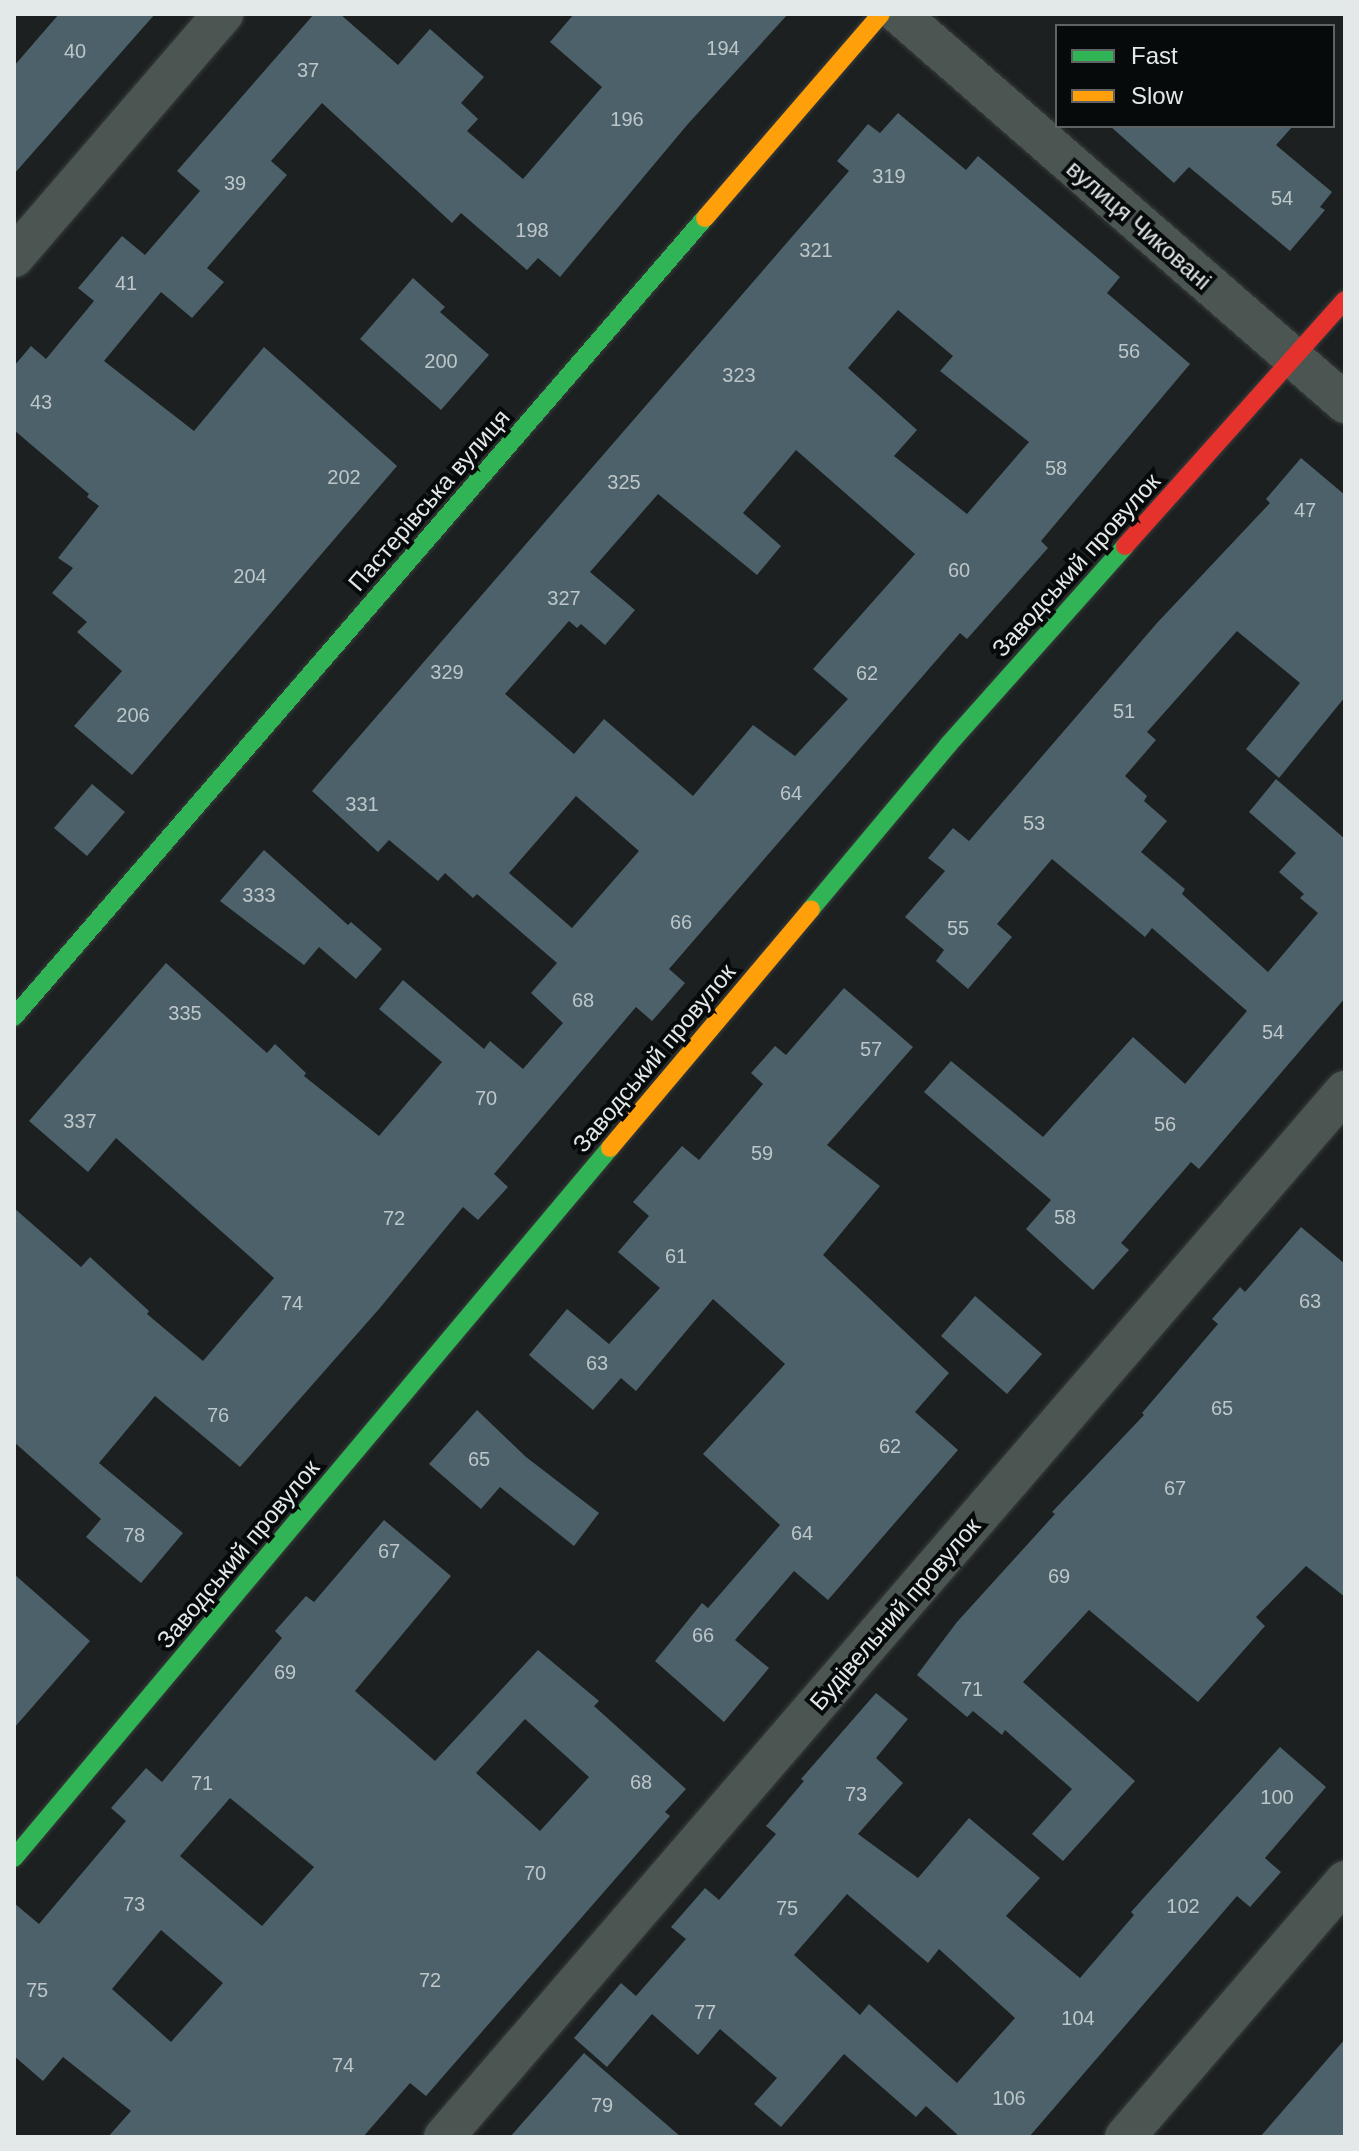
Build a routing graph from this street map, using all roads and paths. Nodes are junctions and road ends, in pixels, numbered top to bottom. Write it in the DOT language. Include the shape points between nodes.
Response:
graph roads {
  1 [pos="223,14"];
  2 [pos="881,14"];
  3 [pos="899,14"];
  4 [pos="14,257"];
  5 [pos="1345,300"];
  6 [pos="1292,359"];
  7 [pos="1345,403"];
  8 [pos="14,1017"];
  9 [pos="1345,1091"];
  10 [pos="14,1858"];
  11 [pos="1345,1881"];
  12 [pos="444,2137"];
  13 [pos="1125,2137"];
  1 -- 4 [label="street"];
  2 -- 8 [label="street, Пастерівська вулиця"];
  3 -- 6 [label="street, вулиця Чиковані"];
  5 -- 6 [label="street, Заводський провулок"];
  6 -- 7 [label="street, вулиця Чиковані"];
  6 -- 10 [label="street, Заводський провулок" via="948,745"];
  9 -- 12 [label="street, Будівельний провулок"];
  11 -- 13 [label="street"];
}
